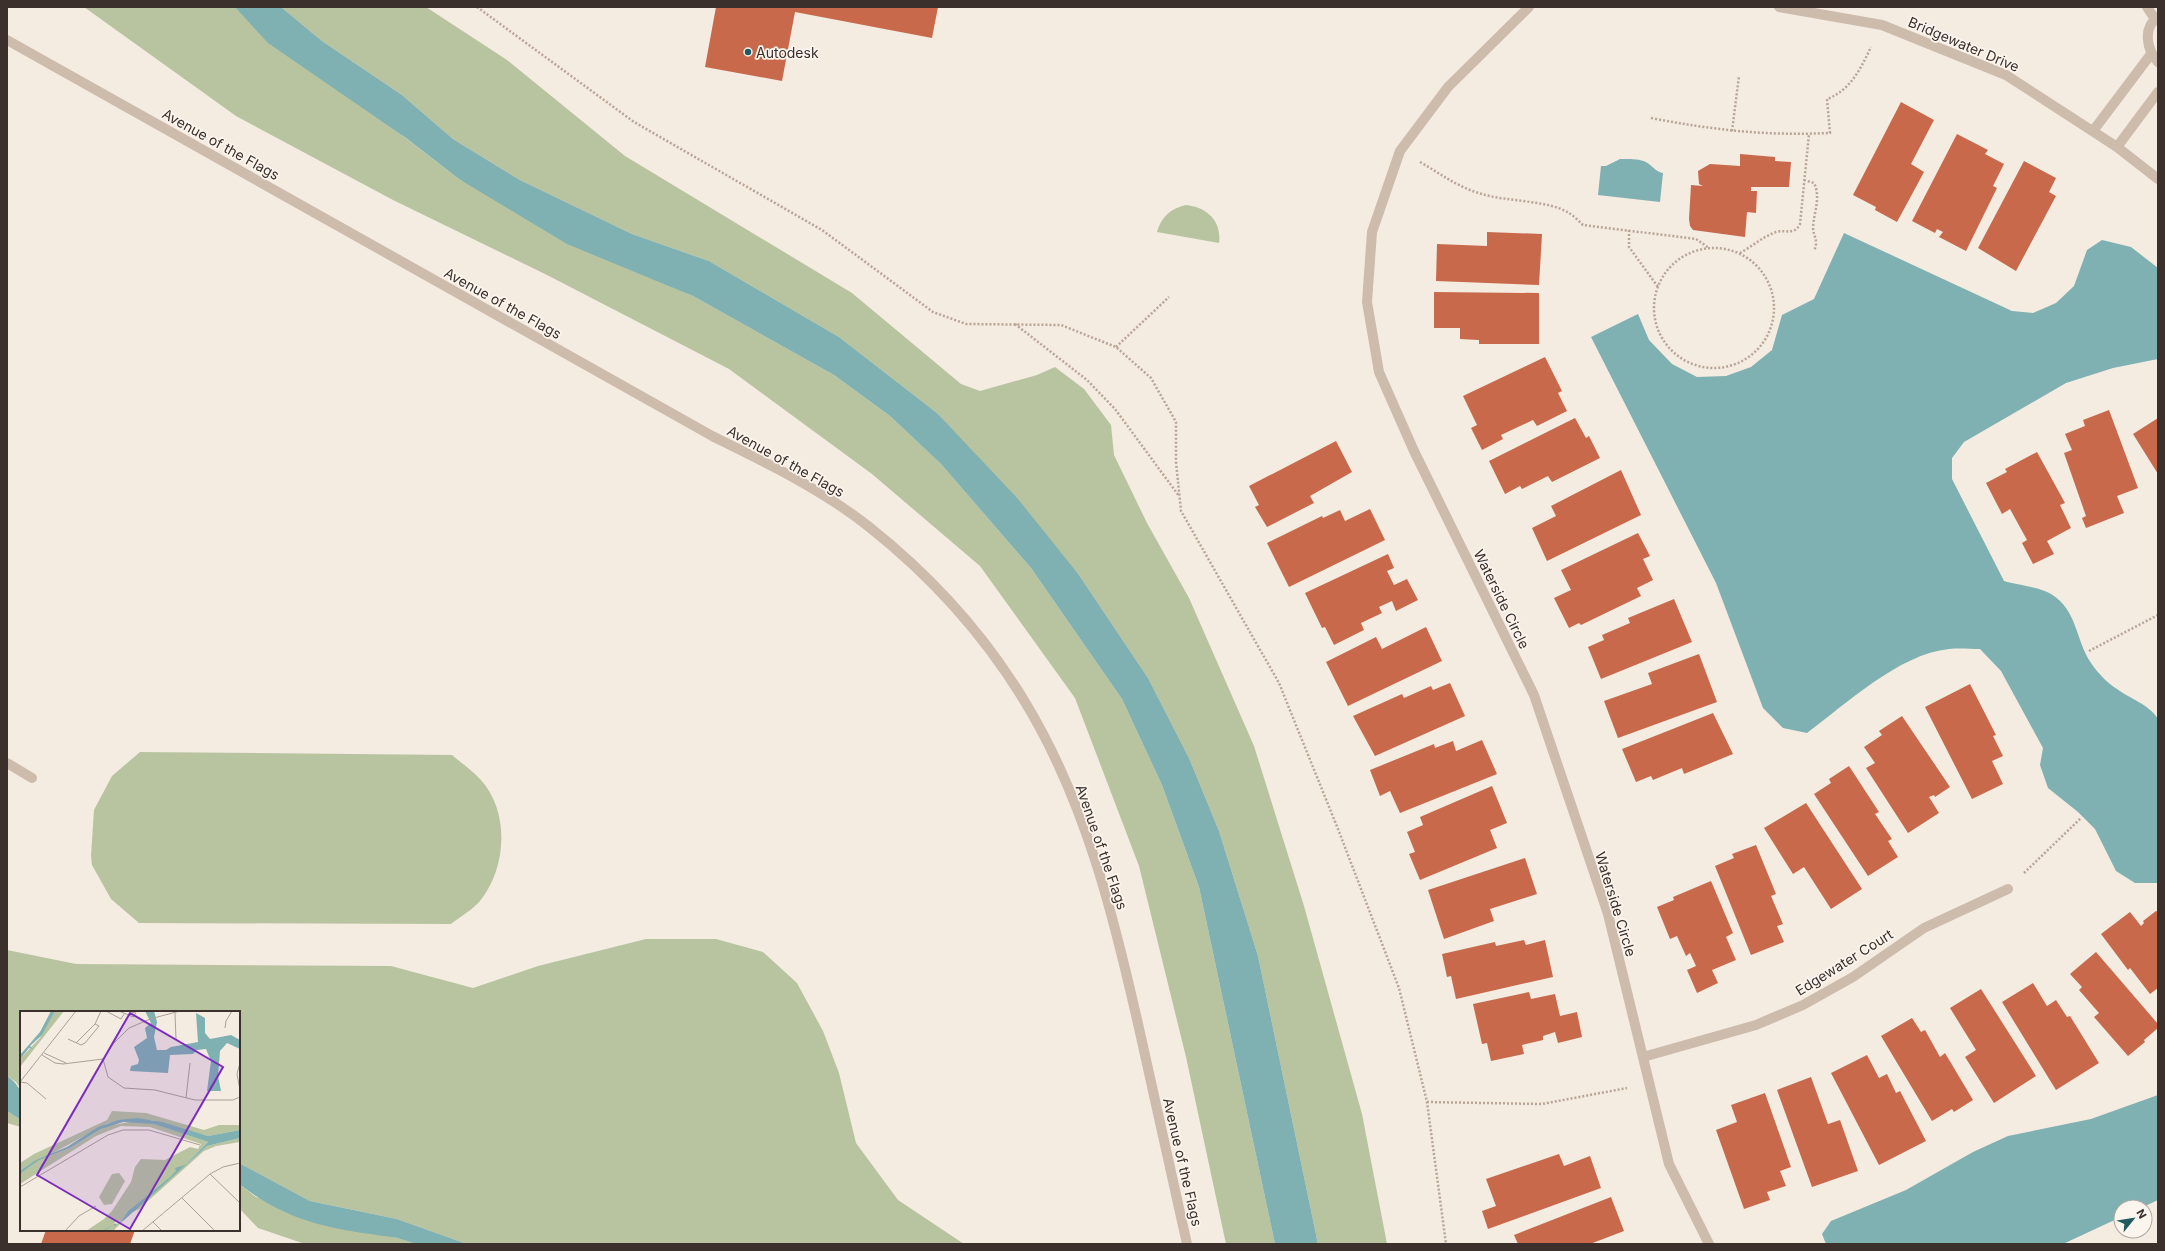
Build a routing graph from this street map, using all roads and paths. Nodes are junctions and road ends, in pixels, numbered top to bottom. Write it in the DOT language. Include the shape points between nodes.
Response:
graph roads {
  1 [pos="477,7"];
  2 [pos="1529,7"];
  3 [pos="1779,7"];
  4 [pos="2147,7"];
  5 [pos="2157,18"];
  6 [pos="1882,25"];
  7 [pos="7,40"];
  8 [pos="2151,54"];
  9 [pos="2158,62"];
  10 [pos="1739,76"];
  11 [pos="2158,92"];
  12 [pos="1651,118"];
  13 [pos="1732,131"];
  14 [pos="2092,131"];
  15 [pos="1809,134"];
  16 [pos="2117,147"];
  17 [pos="1400,151"];
  18 [pos="2158,178"];
  19 [pos="1804,180"];
  20 [pos="1629,230"];
  21 [pos="1710,248"];
  22 [pos="1814,251"];
  23 [pos="1740,254"];
  24 [pos="1658,286"];
  25 [pos="1169,297"];
  26 [pos="1015,324"];
  27 [pos="1116,347"];
  28 [pos="1180,497"];
  29 [pos="2158,615"];
  30 [pos="2089,651"];
  31 [pos="7,763"];
  32 [pos="32,778"];
  33 [pos="2081,818"];
  34 [pos="2008,888"];
  35 [pos="1643,1057"];
  36 [pos="1648,1084"];
  37 [pos="1427,1102"];
  38 [pos="1188,1244"];
  39 [pos="1446,1244"];
  40 [pos="1709,1244"];
  1 -- 26 [label="path" via="634,122 822,230 933,312 966,324"];
  2 -- 17 [label="street, Waterside Circle" via="1448,87"];
  3 -- 6 [label="street, Bridgewater Drive"];
  4 -- 5 [label="street"];
  5 -- 8 [label="street" via="2149,30 2147,42"];
  6 -- 14 [label="street, Bridgewater Drive" via="2006,75"];
  6 -- 15 [label="path" via="1862,66 1849,85 1827,99 1830,133"];
  7 -- 38 [label="street, Avenue of the Flags" via="714,437 816,491 866,524 912,563 954,606 993,654 1025,702 1054,756 1079,814 1100,874 1130,991"];
  8 -- 9 [label="street"];
  8 -- 14 [label="street"];
  10 -- 13 [label="path"];
  11 -- 16 [label="street"];
  12 -- 13 [label="path" via="1700,128"];
  13 -- 15 [label="path" via="1779,135"];
  14 -- 16 [label="street, Bridgewater Drive"];
  15 -- 19 [label="path"];
  16 -- 18 [label="street, Bridgewater Drive"];
  17 -- 20 [label="path" via="1453,184 1470,190 1501,199 1556,207 1570,213 1583,225"];
  17 -- 35 [label="street, Waterside Circle" via="1372,232 1367,302 1379,372 1414,452 1534,695 1608,914"];
  19 -- 22 [label="path" via="1814,183 1817,189 1813,228 1817,243"];
  19 -- 23 [label="path" via="1798,229 1790,233 1776,232"];
  20 -- 21 [label="path" via="1696,238"];
  20 -- 24 [label="path" via="1629,247"];
  21 -- 23 [label="path"];
  21 -- 24 [label="path" via="1693,252 1679,261"];
  23 -- 24 [label="path" via="1759,268 1771,288 1774,310 1770,333 1756,352 1737,364 1714,369 1691,364 1672,351 1657,330 1652,308"];
  25 -- 27 [label="path"];
  26 -- 27 [label="path" via="1061,325"];
  26 -- 28 [label="path" via="1087,380 1115,409"];
  27 -- 28 [label="path" via="1151,378 1176,422 1176,462"];
  28 -- 37 [label="path" via="1181,511 1190,528 1279,683 1399,988"];
  29 -- 30 [label="path"];
  31 -- 32 [label="street"];
  33 -- 34 [label="path"];
  34 -- 35 [label="street, Edgewater Court" via="1924,928 1853,977 1803,1005 1756,1025"];
  35 -- 36 [label="street, Waterside Circle"];
  36 -- 37 [label="path" via="1542,1104"];
  36 -- 40 [label="street, Waterside Circle" via="1669,1164"];
  37 -- 39 [label="path"];
}
